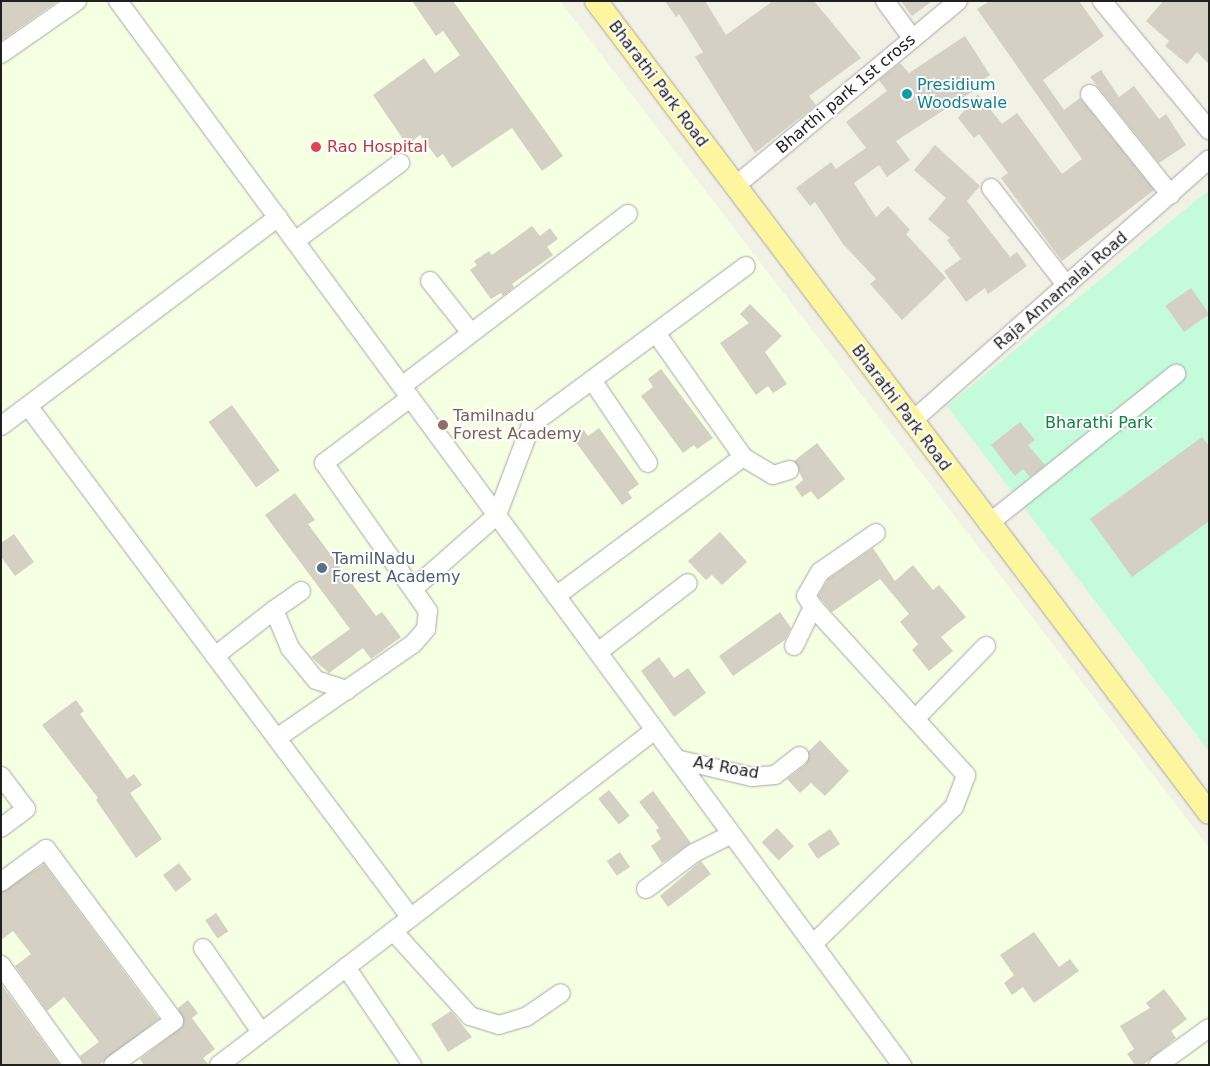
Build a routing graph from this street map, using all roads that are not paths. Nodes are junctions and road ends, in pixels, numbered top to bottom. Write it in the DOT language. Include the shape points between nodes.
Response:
graph roads {
  1 [pos="77,1"];
  2 [pos="118,1"];
  3 [pos="596,1"];
  4 [pos="885,1"];
  5 [pos="958,1"];
  6 [pos="1102,1"];
  7 [pos="913,39"];
  8 [pos="1,54"];
  9 [pos="1090,94"];
  10 [pos="1209,130"];
  11 [pos="1209,158"];
  12 [pos="400,163"];
  13 [pos="734,187"];
  14 [pos="991,188"];
  15 [pos="1171,195"];
  16 [pos="628,214"];
  17 [pos="278,217"];
  18 [pos="295,241"];
  19 [pos="746,266"];
  20 [pos="430,281"];
  21 [pos="1067,286"];
  22 [pos="471,333"];
  23 [pos="656,333"];
  24 [pos="1176,374"];
  25 [pos="592,380"];
  26 [pos="406,392"];
  27 [pos="28,406"];
  28 [pos="911,422"];
  29 [pos="1,426"];
  30 [pos="743,458"];
  31 [pos="648,462"];
  32 [pos="789,470"];
  33 [pos="497,515"];
  34 [pos="988,524"];
  35 [pos="876,533"];
  36 [pos="688,583"];
  37 [pos="413,589"];
  38 [pos="301,591"];
  39 [pos="556,596"];
  40 [pos="813,607"];
  41 [pos="274,610"];
  42 [pos="794,646"];
  43 [pos="986,646"];
  44 [pos="598,652"];
  45 [pos="215,656"];
  46 [pos="347,690"];
  47 [pos="915,719"];
  48 [pos="655,730"];
  49 [pos="277,738"];
  50 [pos="798,756"];
  51 [pos="676,759"];
  52 [pos="1,776"];
  53 [pos="1209,813"];
  54 [pos="1,828"];
  55 [pos="732,834"];
  56 [pos="1,882"];
  57 [pos="646,889"];
  58 [pos="411,918"];
  59 [pos="394,931"];
  60 [pos="813,944"];
  61 [pos="202,948"];
  62 [pos="1,965"];
  63 [pos="346,967"];
  64 [pos="561,993"];
  65 [pos="1209,1028"];
  66 [pos="261,1032"];
  67 [pos="896,1063"];
  68 [pos="73,1065"];
  69 [pos="113,1065"];
  70 [pos="219,1065"];
  71 [pos="412,1065"];
  72 [pos="1158,1065"];
  1 -- 8 [label="street"];
  2 -- 17 [label="street"];
  3 -- 13 [label="main road, Bharathi Park Road"];
  4 -- 7 [label="street"];
  5 -- 7 [label="street, Bharthi park 1st cross"];
  6 -- 10 [label="street"];
  7 -- 13 [label="street, Bharthi park 1st cross"];
  9 -- 15 [label="street"];
  11 -- 15 [label="street, Raja Annamalai Road"];
  12 -- 18 [label="street"];
  13 -- 28 [label="main road, Bharathi Park Road"];
  14 -- 21 [label="street"];
  15 -- 21 [label="street, Raja Annamalai Road"];
  16 -- 22 [label="street"];
  17 -- 18 [label="street"];
  17 -- 27 [label="street"];
  18 -- 26 [label="street"];
  19 -- 23 [label="street"];
  20 -- 22 [label="street"];
  21 -- 28 [label="street, Raja Annamalai Road"];
  22 -- 26 [label="street"];
  23 -- 25 [label="street"];
  23 -- 30 [label="street"];
  24 -- 34 [label="street"];
  25 -- 31 [label="street"];
  25 -- 33 [label="street" via="531,425"];
  26 -- 33 [label="street"];
  26 -- 37 [label="street" via="324,463"];
  27 -- 29 [label="street"];
  27 -- 45 [label="street"];
  28 -- 34 [label="main road, Bharathi Park Road"];
  30 -- 32 [label="street" via="773,475"];
  30 -- 39 [label="street"];
  33 -- 37 [label="street"];
  33 -- 39 [label="street"];
  34 -- 53 [label="main road, Bharathi Park Road"];
  35 -- 40 [label="street" via="820,572 806,596"];
  36 -- 44 [label="street"];
  37 -- 46 [label="street" via="428,611 426,629 413,644"];
  38 -- 41 [label="street"];
  39 -- 44 [label="street"];
  40 -- 42 [label="street"];
  40 -- 47 [label="street"];
  41 -- 45 [label="street"];
  41 -- 46 [label="street" via="290,648 316,680"];
  43 -- 47 [label="street"];
  44 -- 48 [label="street"];
  45 -- 49 [label="street"];
  46 -- 49 [label="street"];
  47 -- 60 [label="street" via="966,774 954,807"];
  48 -- 51 [label="street"];
  48 -- 58 [label="street"];
  49 -- 58 [label="street"];
  50 -- 51 [label="street, A4 Road" via="775,775 752,777"];
  51 -- 55 [label="street"];
  52 -- 54 [label="street" via="26,809"];
  55 -- 57 [label="street" via="694,853"];
  55 -- 60 [label="street"];
  56 -- 69 [label="street" via="46,849 174,1021"];
  58 -- 59 [label="street"];
  59 -- 63 [label="street"];
  59 -- 64 [label="street" via="470,1016 499,1025 526,1017"];
  60 -- 67 [label="street"];
  61 -- 66 [label="street"];
  62 -- 68 [label="street"];
  63 -- 66 [label="street"];
  63 -- 71 [label="street"];
  65 -- 72 [label="street"];
  66 -- 70 [label="street"];
}
